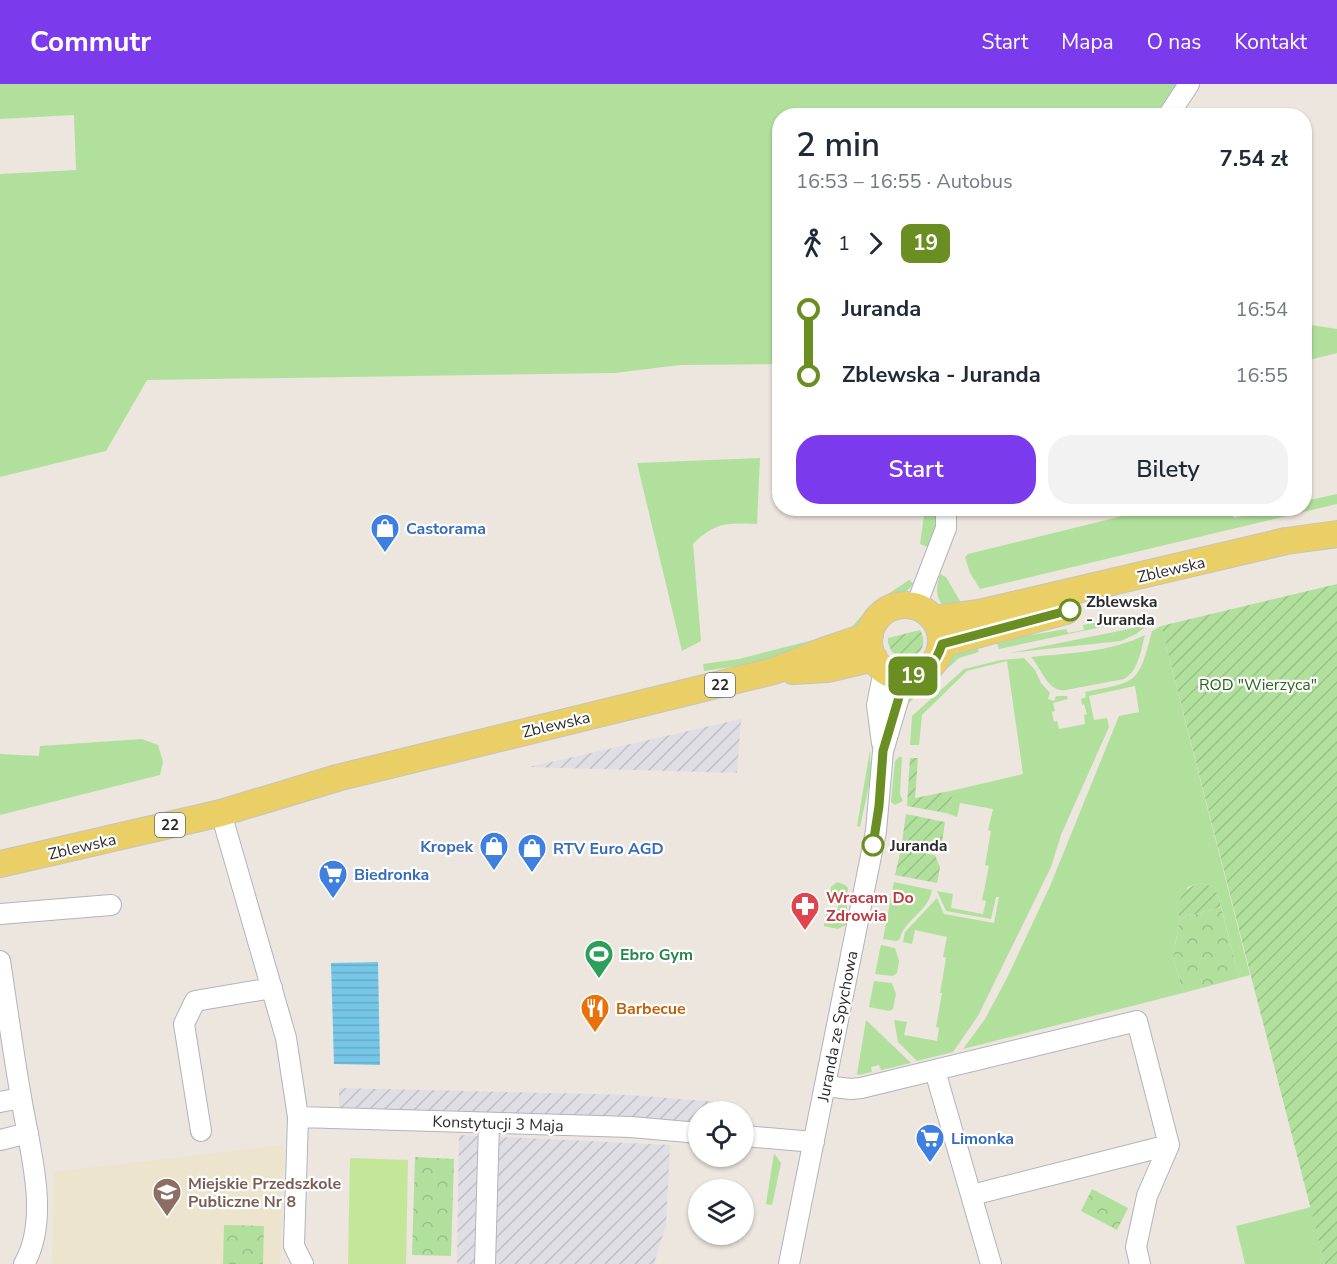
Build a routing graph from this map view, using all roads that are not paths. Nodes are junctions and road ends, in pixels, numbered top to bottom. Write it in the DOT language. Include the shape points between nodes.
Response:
graph roads {
  1 [pos="1189,84"];
  2 [pos="1173,108"];
  3 [pos="946,516"];
  4 [pos="1337,534"];
  5 [pos="1337,542"];
  6 [pos="925,613"];
  7 [pos="942,644"];
  8 [pos="883,660"];
  9 [pos="337,778"];
  10 [pos="221,813"];
  11 [pos="0,848"];
  12 [pos="0,864"];
  13 [pos="111,905"];
  14 [pos="0,914"];
  15 [pos="0,961"];
  16 [pos="272,988"];
  17 [pos="935,1071"];
  18 [pos="825,1086"];
  19 [pos="21,1098"];
  20 [pos="0,1102"];
  21 [pos="298,1117"];
  22 [pos="489,1123"];
  23 [pos="201,1131"];
  24 [pos="688,1132"];
  25 [pos="28,1133"];
  26 [pos="754,1137"];
  27 [pos="0,1140"];
  28 [pos="814,1142"];
  29 [pos="1169,1145"];
  30 [pos="972,1195"];
  31 [pos="488,1260"];
  32 [pos="24,1264"];
  33 [pos="303,1264"];
  34 [pos="789,1264"];
  35 [pos="991,1264"];
  36 [pos="1140,1264"];
  1 -- 2 [label="street"];
  3 -- 6 [label="street"];
  4 -- 6 [label="main road, Zblewska" via="1287,541 979,613"];
  5 -- 7 [label="main road, Zblewska" via="1294,558"];
  6 -- 7 [label="main road" via="940,631"];
  6 -- 8 [label="main road" via="904,605 882,614 874,623"];
  7 -- 8 [label="main road, 22" via="930,668 918,675"];
  8 -- 9 [label="main road, Zblewska / 22" via="823,651 774,671"];
  8 -- 18 [label="street, Juranda ze Spychowa" via="883,751 876,831"];
  9 -- 10 [label="main road, Zblewska / 22"];
  9 -- 11 [label="main road, Zblewska / 22" via="237,793"];
  10 -- 12 [label="main road, Zblewska / 22"];
  10 -- 16 [label="street"];
  13 -- 14 [label="street"];
  15 -- 19 [label="street"];
  16 -- 21 [label="street" via="286,1038"];
  16 -- 23 [label="street" via="195,1001 184,1024"];
  17 -- 18 [label="street" via="851,1089"];
  17 -- 29 [label="street" via="1137,1021"];
  17 -- 30 [label="street"];
  18 -- 28 [label="street, Juranda ze Spychowa"];
  19 -- 20 [label="street"];
  19 -- 25 [label="street"];
  21 -- 22 [label="street, Konstytucji 3 Maja"];
  21 -- 33 [label="street" via="294,1246"];
  22 -- 24 [label="street, Konstytucji 3 Maja"];
  22 -- 31 [label="street"];
  25 -- 27 [label="street"];
  25 -- 32 [label="street" via="37,1209 33,1250"];
  26 -- 28 [label="street"];
  28 -- 34 [label="street, Juranda ze Spychowa"];
  29 -- 30 [label="street"];
  29 -- 36 [label="street" via="1147,1196 1136,1247"];
  30 -- 35 [label="street"];
}
